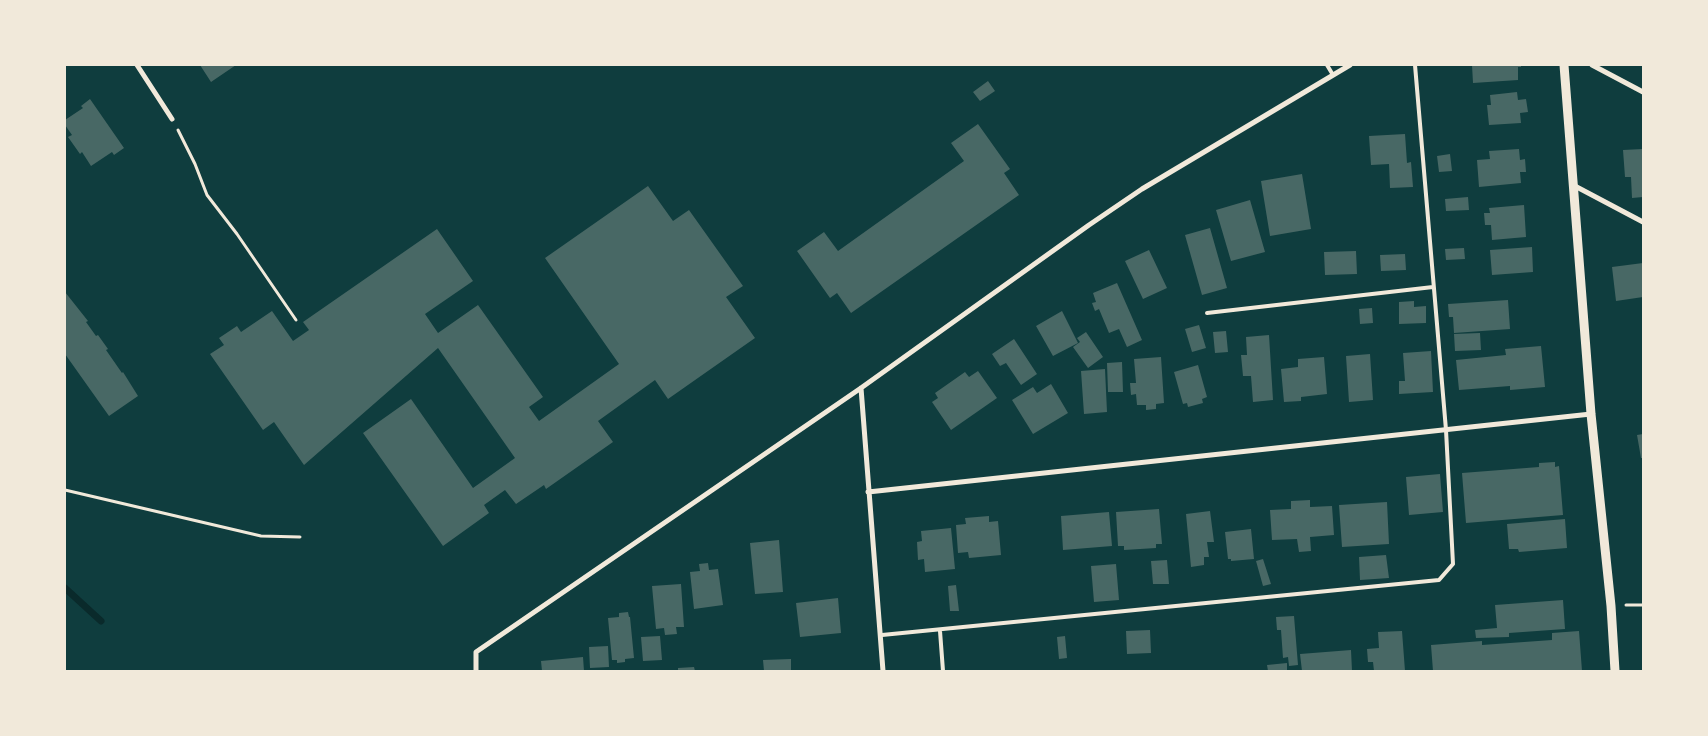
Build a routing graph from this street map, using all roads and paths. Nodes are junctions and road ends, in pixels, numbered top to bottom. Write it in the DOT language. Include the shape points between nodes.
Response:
graph roads {
  1 [pos="137,65"];
  2 [pos="1326,65"];
  3 [pos="1350,65"];
  4 [pos="1415,65"];
  5 [pos="1564,65"];
  6 [pos="1592,65"];
  7 [pos="1333,75"];
  8 [pos="1643,92"];
  9 [pos="172,119"];
  10 [pos="1573,185"];
  11 [pos="1643,222"];
  12 [pos="1433,287"];
  13 [pos="1207,313"];
  14 [pos="296,320"];
  15 [pos="861,388"];
  16 [pos="1591,414"];
  17 [pos="1446,430"];
  18 [pos="65,490"];
  19 [pos="868,492"];
  20 [pos="300,537"];
  21 [pos="940,631"];
  22 [pos="882,635"];
  23 [pos="476,671"];
  24 [pos="883,671"];
  25 [pos="943,671"];
  26 [pos="1616,671"];
  1 -- 9 [label="street"];
  2 -- 7 [label="lane"];
  3 -- 7 [label="street"];
  4 -- 12 [label="lane"];
  5 -- 10 [label="street"];
  6 -- 8 [label="street"];
  7 -- 15 [label="street" via="1142,189"];
  9 -- 14 [label="path" via="207,195"];
  10 -- 11 [label="street"];
  10 -- 16 [label="street"];
  12 -- 13 [label="lane"];
  12 -- 17 [label="lane"];
  15 -- 19 [label="street"];
  15 -- 23 [label="street" via="476,652"];
  16 -- 17 [label="street"];
  16 -- 26 [label="street"];
  17 -- 19 [label="street"];
  17 -- 21 [label="lane" via="1453,564 1439,580"];
  18 -- 20 [label="path" via="261,536"];
  19 -- 22 [label="street"];
  21 -- 22 [label="lane"];
  21 -- 25 [label="lane"];
  22 -- 24 [label="street"];
}
